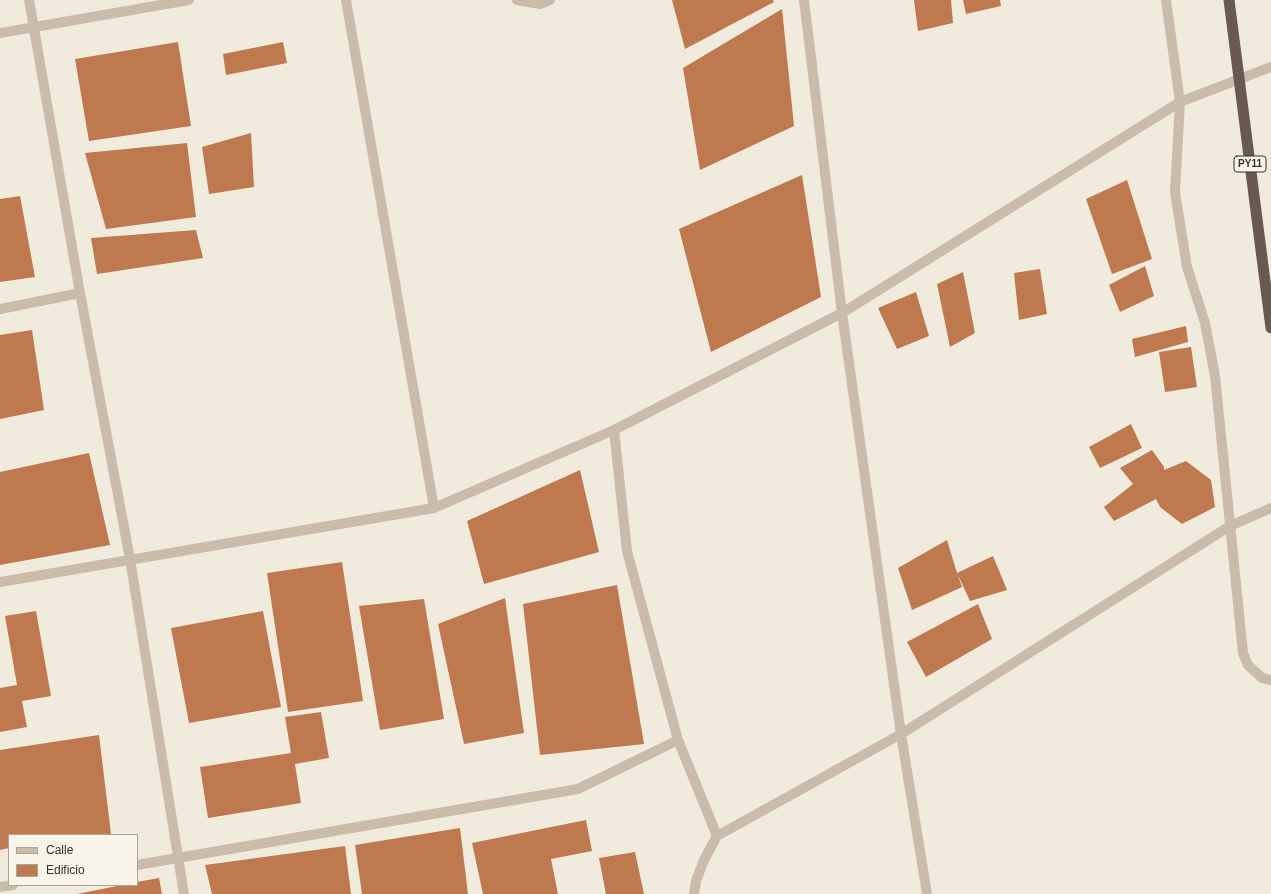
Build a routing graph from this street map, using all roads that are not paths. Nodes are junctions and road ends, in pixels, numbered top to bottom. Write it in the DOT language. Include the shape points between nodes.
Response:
graph roads {
  1 [pos="28,0"];
  2 [pos="189,0"];
  3 [pos="346,0"];
  4 [pos="518,0"];
  5 [pos="550,0"];
  6 [pos="804,0"];
  7 [pos="1166,0"];
  8 [pos="1229,0"];
  9 [pos="33,28"];
  10 [pos="0,33"];
  11 [pos="1271,66"];
  12 [pos="1239,79"];
  13 [pos="1180,102"];
  14 [pos="80,293"];
  15 [pos="0,309"];
  16 [pos="842,313"];
  17 [pos="1271,328"];
  18 [pos="614,430"];
  19 [pos="434,508"];
  20 [pos="1271,508"];
  21 [pos="1230,526"];
  22 [pos="130,559"];
  23 [pos="0,582"];
  24 [pos="1271,680"];
  25 [pos="901,734"];
  26 [pos="678,740"];
  27 [pos="717,836"];
  28 [pos="178,858"];
  29 [pos="138,865"];
  30 [pos="184,894"];
  31 [pos="694,894"];
  32 [pos="927,894"];
  1 -- 9 [label="street"];
  2 -- 9 [label="street"];
  3 -- 19 [label="street"];
  4 -- 5 [label="street" via="540,4"];
  6 -- 16 [label="street"];
  7 -- 13 [label="street"];
  8 -- 12 [label="highway, PY11"];
  9 -- 10 [label="street"];
  9 -- 14 [label="street"];
  11 -- 12 [label="street"];
  12 -- 13 [label="street"];
  12 -- 17 [label="highway, PY11"];
  13 -- 16 [label="street"];
  13 -- 21 [label="street" via="1175,192 1187,267 1205,323 1215,376"];
  14 -- 15 [label="street"];
  14 -- 22 [label="street"];
  16 -- 18 [label="street"];
  16 -- 25 [label="street"];
  18 -- 19 [label="street"];
  18 -- 26 [label="street" via="626,551"];
  19 -- 22 [label="street"];
  20 -- 21 [label="street"];
  21 -- 24 [label="street" via="1243,653 1248,665 1262,678"];
  21 -- 25 [label="street"];
  22 -- 23 [label="street"];
  22 -- 28 [label="street"];
  25 -- 27 [label="street"];
  25 -- 32 [label="street"];
  26 -- 27 [label="street"];
  26 -- 28 [label="street" via="578,789"];
  27 -- 31 [label="street" via="704,860"];
  28 -- 29 [label="street"];
  28 -- 30 [label="street"];
}
